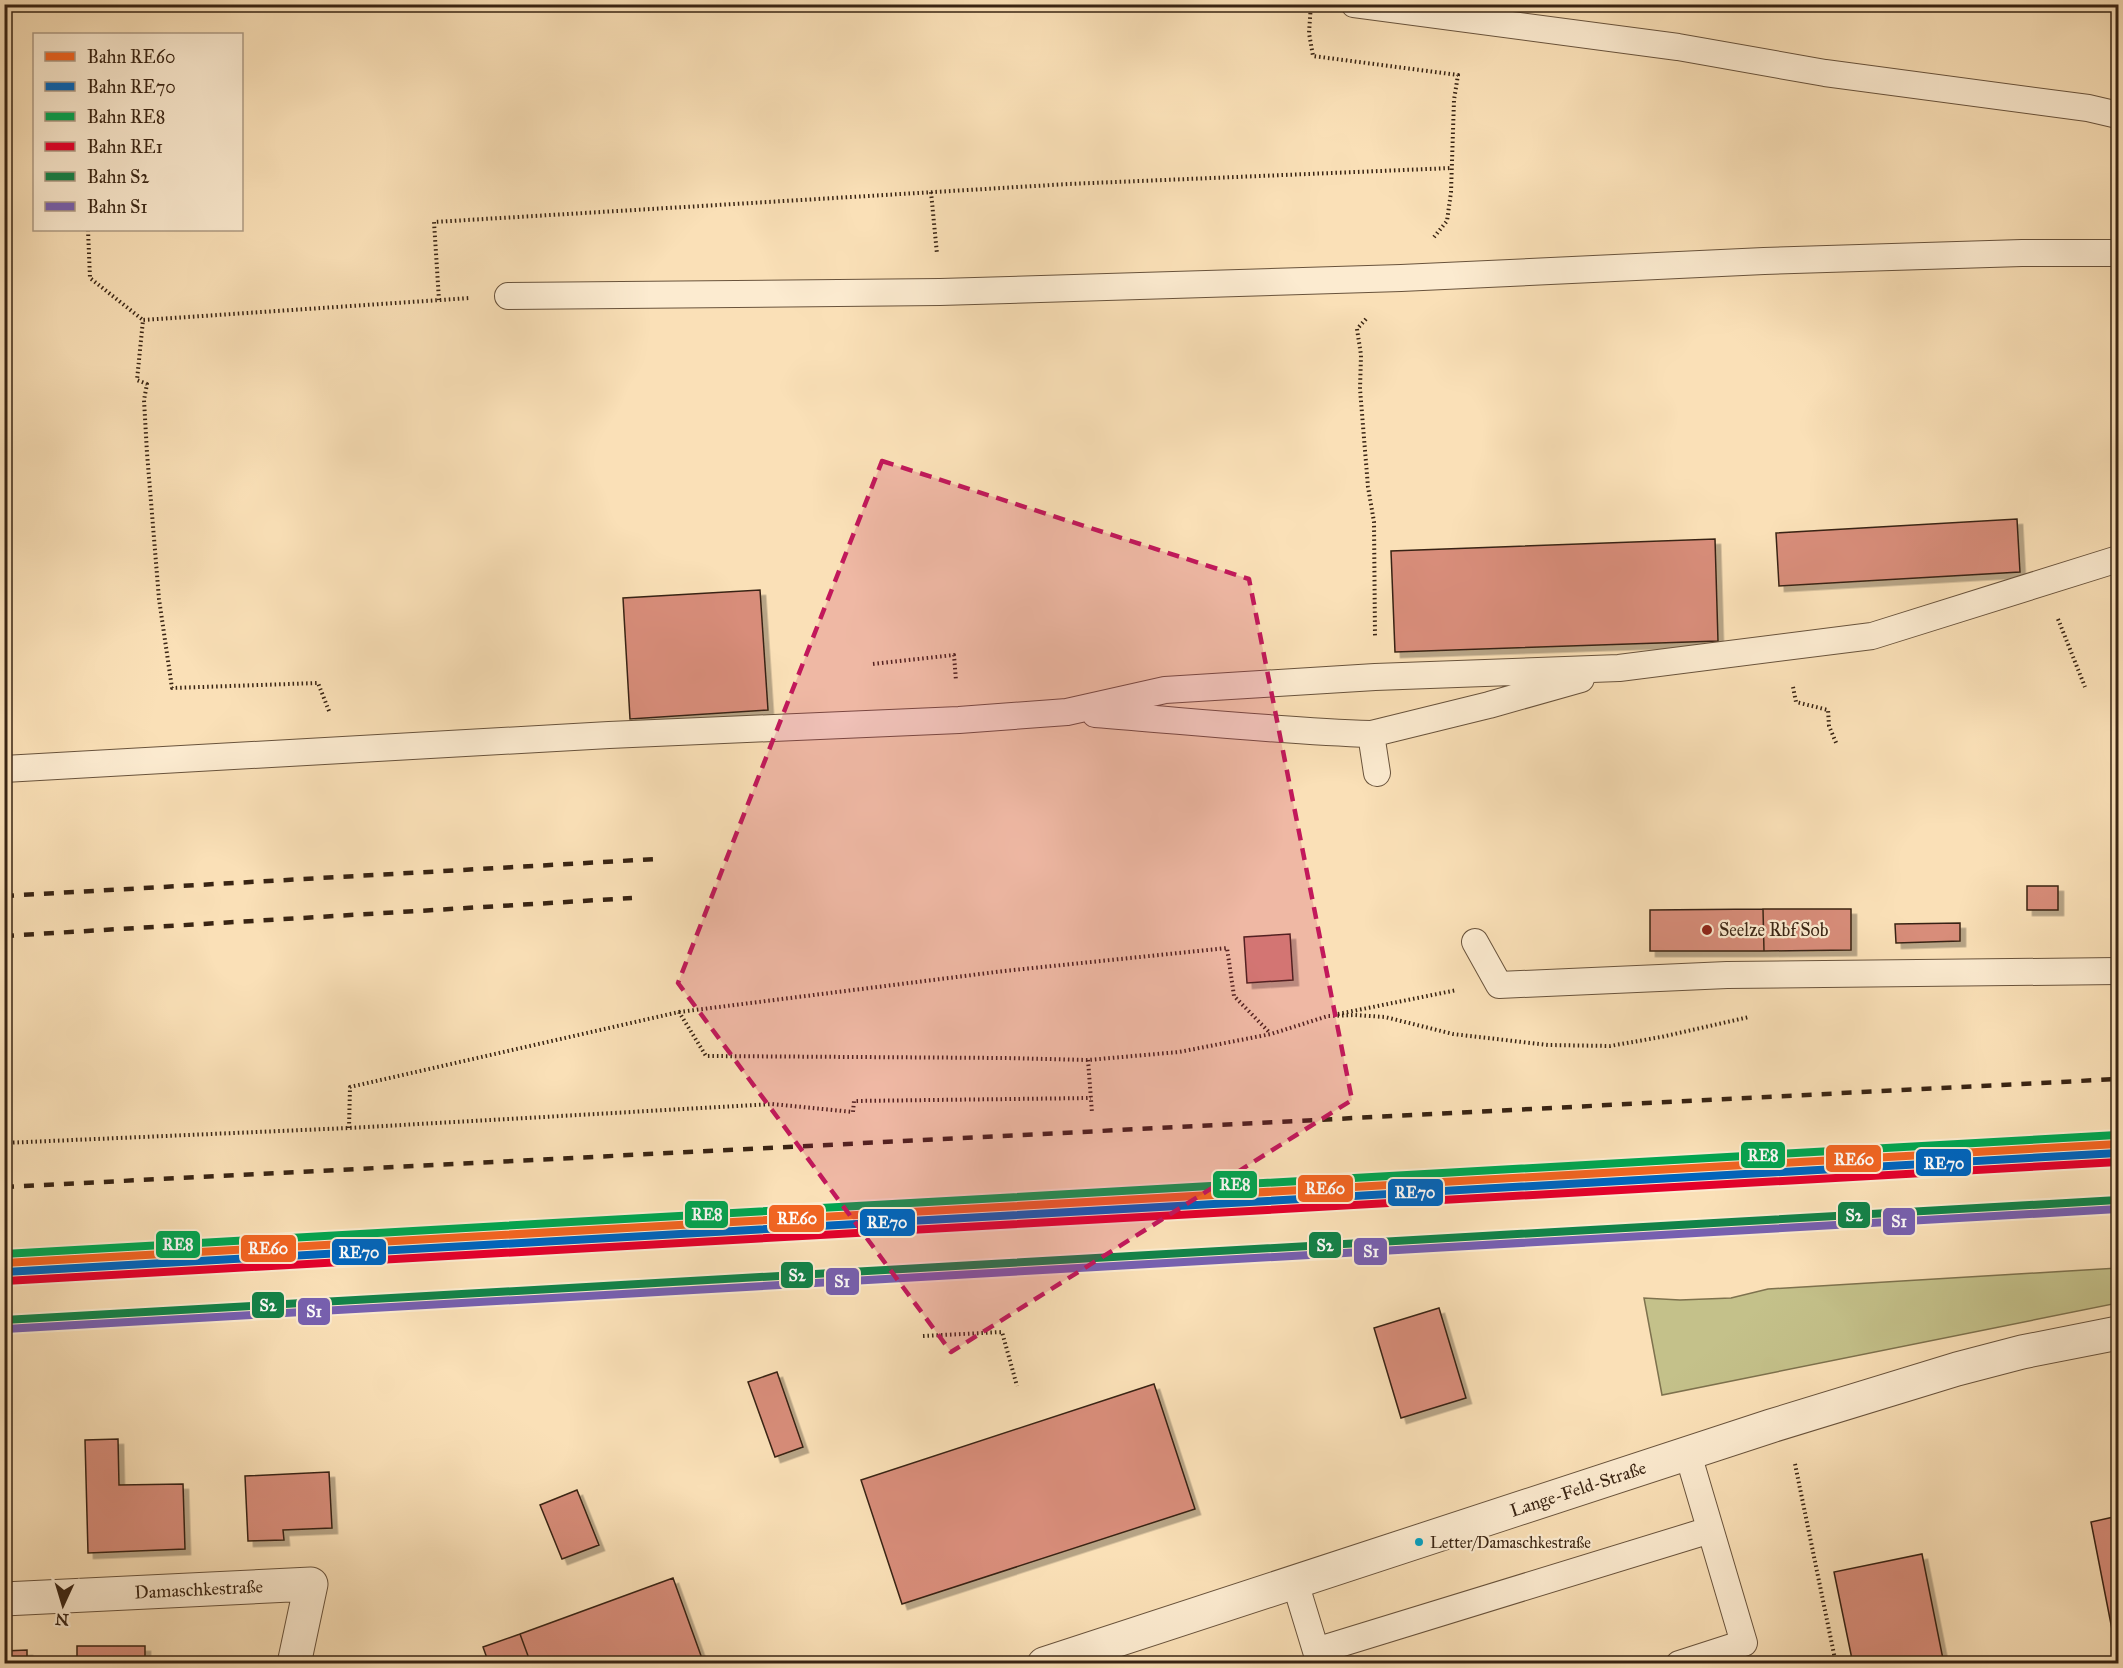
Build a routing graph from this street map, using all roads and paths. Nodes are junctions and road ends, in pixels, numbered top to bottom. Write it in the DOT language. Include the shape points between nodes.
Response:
graph roads {
  1 [pos="1353,4"];
  2 [pos="2118,115"];
  3 [pos="1452,168"];
  4 [pos="931,192"];
  5 [pos="88,231"];
  6 [pos="2118,253"];
  7 [pos="940,292"];
  8 [pos="508,296"];
  9 [pos="440,300"];
  10 [pos="143,320"];
  11 [pos="2118,559"];
  12 [pos="2060,627"];
  13 [pos="954,655"];
  14 [pos="873,664"];
  15 [pos="1619,668"];
  16 [pos="2085,687"];
  17 [pos="1796,702"];
  18 [pos="1067,712"];
  19 [pos="1371,734"];
  20 [pos="1837,745"];
  21 [pos="344,750"];
  22 [pos="4,769"];
  23 [pos="1377,772"];
  24 [pos="1475,942"];
  25 [pos="2118,971"];
  26 [pos="1445,991"];
  27 [pos="679,1012"];
  28 [pos="1328,1016"];
  29 [pos="1752,1016"];
  30 [pos="1271,1034"];
  31 [pos="1088,1060"];
  32 [pos="1090,1098"];
  33 [pos="1092,1113"];
  34 [pos="349,1128"];
  35 [pos="4,1143"];
  36 [pos="2118,1333"];
  37 [pos="923,1336"];
  38 [pos="1017,1386"];
  39 [pos="1688,1454"];
  40 [pos="1794,1463"];
  41 [pos="1710,1530"];
  42 [pos="1295,1582"];
  43 [pos="4,1599"];
  44 [pos="1318,1657"];
  45 [pos="294,1664"];
  46 [pos="1044,1664"];
  47 [pos="1679,1664"];
  48 [pos="1836,1664"];
  1 -- 2 [label="lane" via="1678,47 1825,73"];
  3 -- 4 [label="path"];
  4 -- 7 [label="path"];
  4 -- 9 [label="path" via="434,222"];
  5 -- 10 [label="path" via="90,278"];
  6 -- 7 [label="lane" via="1764,261 1401,278"];
  7 -- 8 [label="lane"];
  8 -- 9 [label="path"];
  9 -- 10 [label="path"];
  10 -- 21 [label="path" via="137,380 147,384 144,400 159,599 172,688 318,683"];
  11 -- 15 [label="lane" via="1872,636"];
  12 -- 16 [label="path"];
  13 -- 14 [label="path"];
  15 -- 18 [label="lane" via="1165,690"];
  15 -- 19 [label="lane"];
  17 -- 20 [label="path" via="1828,710"];
  18 -- 19 [label="lane"];
  18 -- 21 [label="lane"];
  19 -- 23 [label="lane"];
  21 -- 22 [label="lane"];
  24 -- 25 [label="lane" via="1499,985 1727,975"];
  26 -- 28 [label="path"];
  27 -- 30 [label="path" via="992,972 1227,948 1234,996"];
  27 -- 31 [label="path" via="705,1056"];
  27 -- 34 [label="path" via="350,1087"];
  28 -- 29 [label="path" via="1385,1017 1453,1034 1548,1045 1610,1046"];
  28 -- 30 [label="path"];
  30 -- 31 [label="path" via="1179,1052"];
  31 -- 32 [label="path"];
  32 -- 33 [label="path"];
  32 -- 34 [label="path" via="854,1101 853,1112 772,1104"];
  34 -- 35 [label="path"];
  36 -- 39 [label="street, Lange-Feld-Straße" via="1957,1368"];
  37 -- 38 [label="path" via="1002,1332"];
  39 -- 41 [label="lane"];
  39 -- 42 [label="street, Lange-Feld-Straße"];
  40 -- 48 [label="path"];
  41 -- 44 [label="lane"];
  41 -- 47 [label="lane" via="1744,1643"];
  42 -- 44 [label="lane"];
  42 -- 46 [label="street, Lange-Feld-Straße"];
  43 -- 45 [label="street, Damaschkestraße" via="311,1584"];
}
